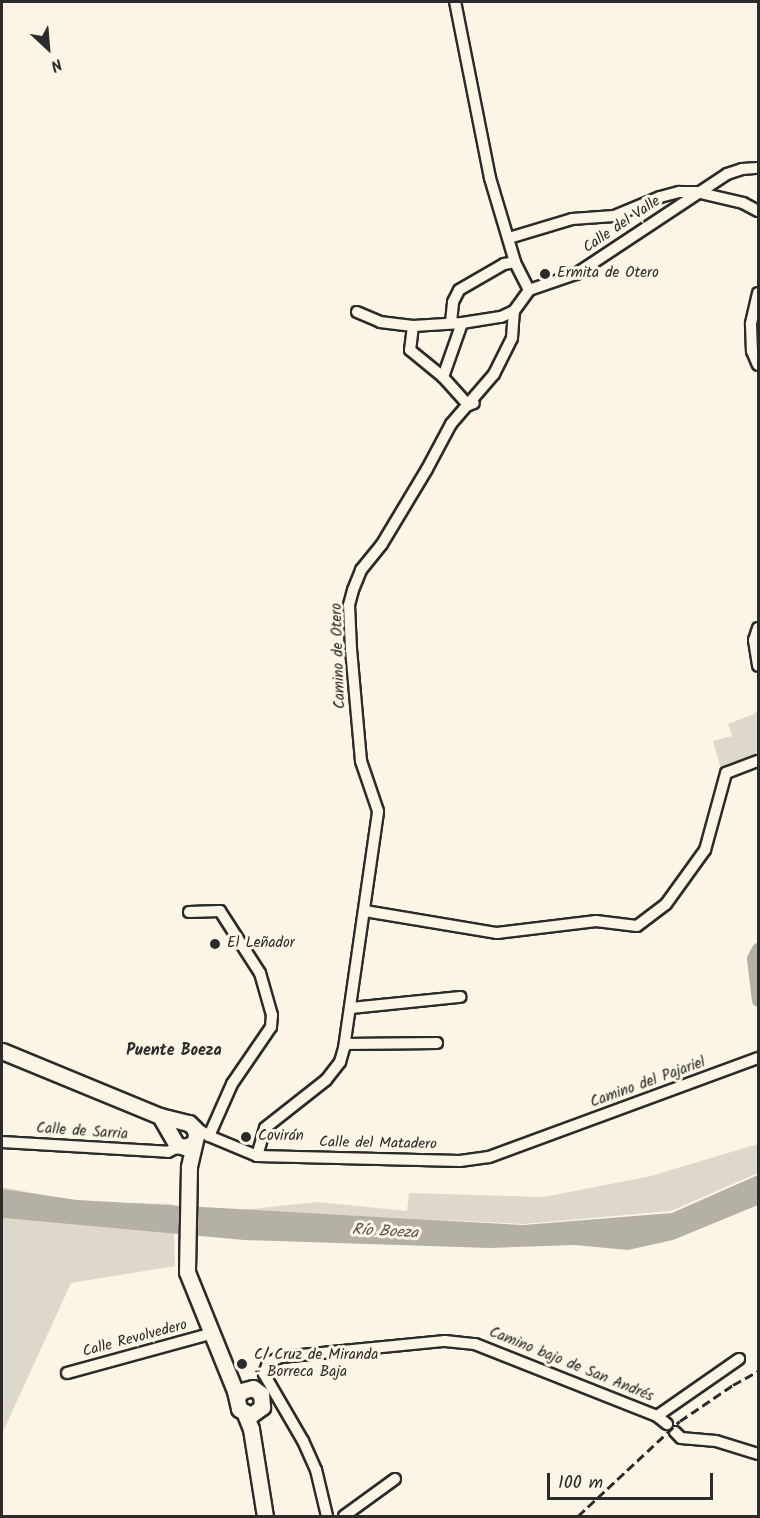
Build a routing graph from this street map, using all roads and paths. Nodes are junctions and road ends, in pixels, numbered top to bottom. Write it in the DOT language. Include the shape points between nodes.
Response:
graph roads {
  1 [pos="455,2"];
  2 [pos="759,168"];
  3 [pos="696,192"];
  4 [pos="759,211"];
  5 [pos="508,238"];
  6 [pos="515,262"];
  7 [pos="529,290"];
  8 [pos="759,293"];
  9 [pos="514,311"];
  10 [pos="357,312"];
  11 [pos="452,323"];
  12 [pos="413,326"];
  13 [pos="759,364"];
  14 [pos="443,377"];
  15 [pos="471,404"];
  16 [pos="759,628"];
  17 [pos="759,666"];
  18 [pos="759,760"];
  19 [pos="365,911"];
  20 [pos="189,912"];
  21 [pos="460,997"];
  22 [pos="351,1008"];
  23 [pos="437,1043"];
  24 [pos="345,1044"];
  25 [pos="2,1051"];
  26 [pos="759,1058"];
  27 [pos="548,1136"];
  28 [pos="186,1137"];
  29 [pos="2,1142"];
  30 [pos="257,1156"];
  31 [pos="210,1334"];
  32 [pos="739,1359"];
  33 [pos="67,1373"];
  34 [pos="267,1380"];
  35 [pos="246,1391"];
  36 [pos="277,1400"];
  37 [pos="255,1411"];
  38 [pos="657,1416"];
  39 [pos="759,1454"];
  40 [pos="396,1479"];
  41 [pos="265,1516"];
  42 [pos="327,1516"];
  43 [pos="344,1516"];
  1 -- 5 [label="street" via="490,178"];
  2 -- 3 [label="street, Calle del Valle" via="727,174"];
  3 -- 4 [label="street" via="743,202"];
  3 -- 5 [label="street" via="660,197 614,216 572,219"];
  3 -- 7 [label="street, Calle del Valle" via="576,274"];
  5 -- 6 [label="street"];
  6 -- 7 [label="street"];
  6 -- 11 [label="street" via="504,264 459,290 453,302"];
  7 -- 9 [label="street"];
  8 -- 13 [label="street" via="751,324 752,351"];
  9 -- 11 [label="street" via="501,317"];
  9 -- 15 [label="street, Camino de Otero" via="514,331 505,353"];
  10 -- 12 [label="street" via="380,322"];
  11 -- 12 [label="street"];
  11 -- 14 [label="street"];
  12 -- 14 [label="street" via="410,350"];
  14 -- 15 [label="street"];
  15 -- 19 [label="street, Camino de Otero" via="451,424 382,544 361,570 349,605 361,761 378,811"];
  16 -- 17 [label="street" via="754,640"];
  18 -- 19 [label="street" via="726,773 705,850 666,904 637,926 596,921 497,933"];
  19 -- 22 [label="street, Camino de Otero"];
  20 -- 28 [label="street" via="220,910 260,973 272,1015 271,1027 232,1084"];
  21 -- 22 [label="street"];
  22 -- 24 [label="street, Camino de Otero"];
  23 -- 24 [label="street"];
  24 -- 30 [label="street, Camino de Otero" via="340,1062 326,1080 266,1128"];
  25 -- 28 [label="street" via="160,1116"];
  26 -- 27 [label="street, Camino del Pajariel"];
  27 -- 30 [label="street, Calle del Matadero" via="489,1157 460,1161"];
  28 -- 29 [label="street, Calle de Sarria" via="161,1152"];
  28 -- 30 [label="street, Calle del Matadero"];
  28 -- 31 [label="street" via="187,1272"];
  31 -- 33 [label="street, Calle Revolvedero"];
  31 -- 35 [label="street" via="222,1361"];
  32 -- 38 [label="street"];
  34 -- 35 [label="street"];
  34 -- 36 [label="street"];
  34 -- 38 [label="street, Camino bajo de San Andrés" via="264,1374 268,1363 281,1357 446,1341 475,1344"];
  35 -- 37 [label="street" via="261,1394"];
  35 -- 37 [label="street" via="238,1409"];
  36 -- 37 [label="street"];
  36 -- 42 [label="street" via="316,1470"];
  37 -- 41 [label="street" via="251,1429"];
  38 -- 39 [label="street, Camino bajo de San Andrés" via="681,1438 716,1441"];
  40 -- 43 [label="street"];
}
